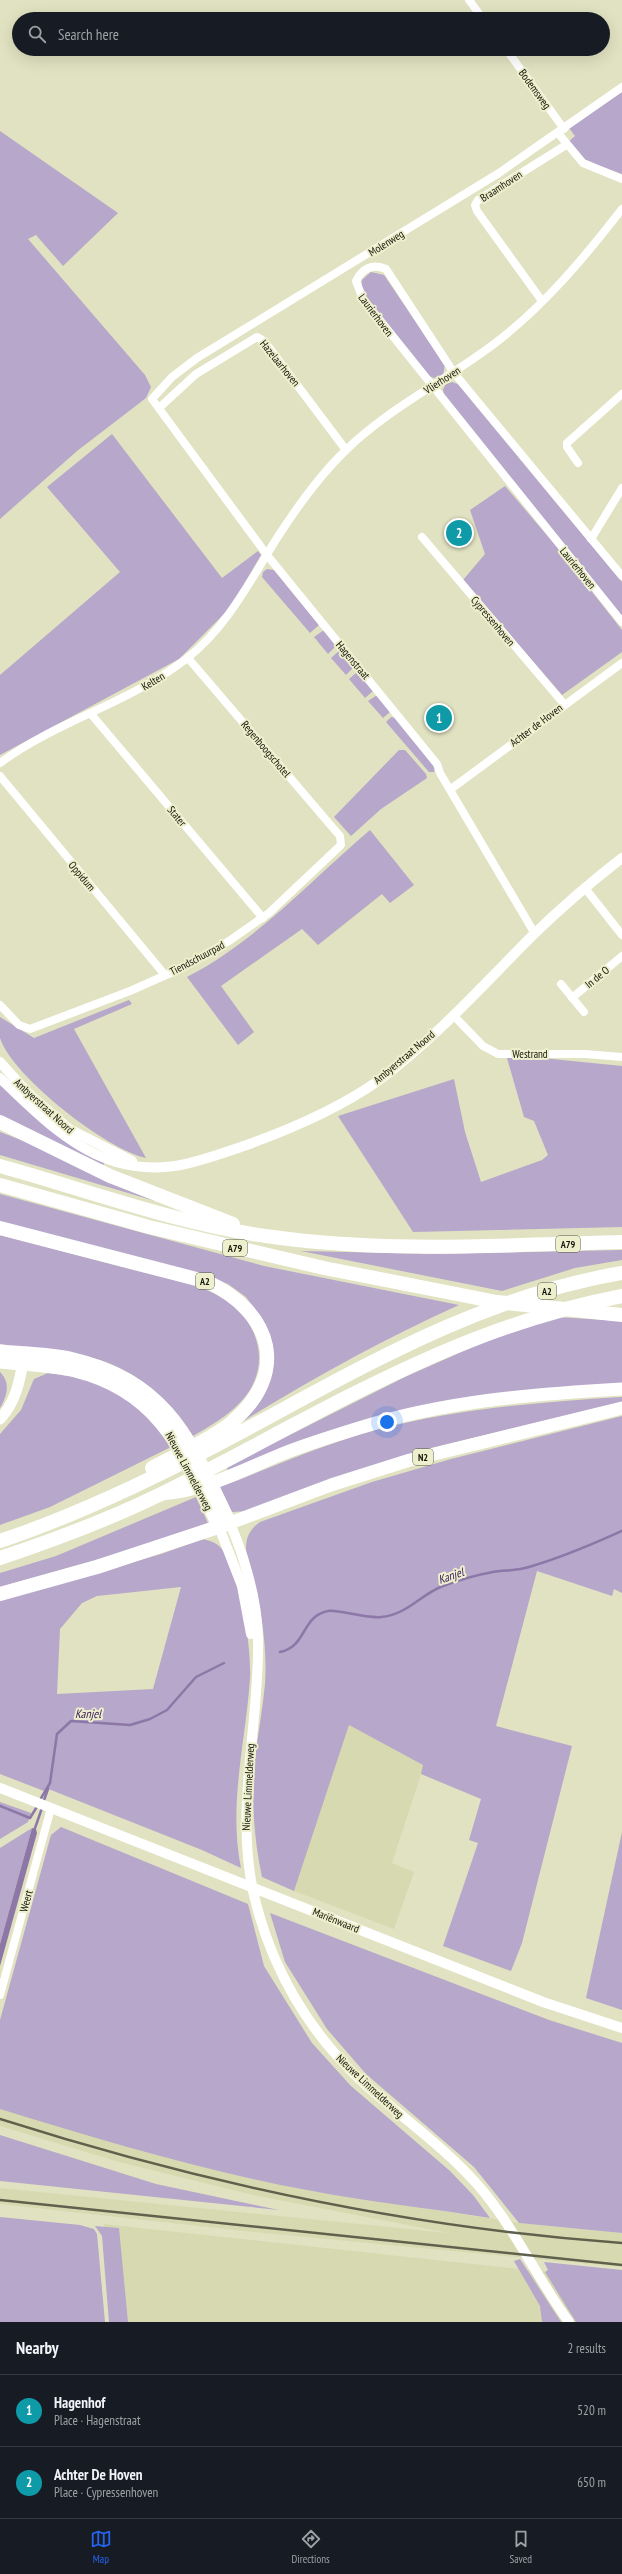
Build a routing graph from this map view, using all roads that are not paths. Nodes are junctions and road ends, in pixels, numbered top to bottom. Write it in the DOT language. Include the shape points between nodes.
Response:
graph roads {
  1 [pos="469,0"];
  2 [pos="478,12"];
  3 [pos="511,56"];
  4 [pos="622,87"];
  5 [pos="561,131"];
  6 [pos="566,144"];
  7 [pos="622,179"];
  8 [pos="622,209"];
  9 [pos="542,301"];
  10 [pos="454,373"];
  11 [pos="432,386"];
  12 [pos="622,394"];
  13 [pos="152,399"];
  14 [pos="159,408"];
  15 [pos="346,450"];
  16 [pos="578,463"];
  17 [pos="622,488"];
  18 [pos="422,537"];
  19 [pos="592,539"];
  20 [pos="267,555"];
  21 [pos="622,576"];
  22 [pos="622,622"];
  23 [pos="188,658"];
  24 [pos="622,663"];
  25 [pos="564,704"];
  26 [pos="91,714"];
  27 [pos="0,763"];
  28 [pos="0,776"];
  29 [pos="451,789"];
  30 [pos="342,841"];
  31 [pos="622,858"];
  32 [pos="586,888"];
  33 [pos="262,918"];
  34 [pos="535,934"];
  35 [pos="622,935"];
  36 [pos="622,956"];
  37 [pos="165,975"];
  38 [pos="561,984"];
  39 [pos="572,998"];
  40 [pos="0,1005"];
  41 [pos="584,1012"];
  42 [pos="453,1015"];
  43 [pos="622,1057"];
  44 [pos="0,1062"];
  45 [pos="0,1078"];
  46 [pos="0,1122"];
  47 [pos="137,1164"];
  48 [pos="0,1166"];
  49 [pos="0,1185"];
  50 [pos="0,1228"];
  51 [pos="253,1234"];
  52 [pos="622,1242"];
  53 [pos="622,1273"];
  54 [pos="474,1296"];
  55 [pos="622,1296"];
  56 [pos="622,1306"];
  57 [pos="622,1315"];
  58 [pos="0,1351"];
  59 [pos="23,1359"];
  60 [pos="0,1362"];
  61 [pos="622,1389"];
  62 [pos="622,1408"];
  63 [pos="0,1419"];
  64 [pos="208,1444"];
  65 [pos="184,1487"];
  66 [pos="224,1525"];
  67 [pos="0,1541"];
  68 [pos="0,1558"];
  69 [pos="0,1594"];
  70 [pos="0,1788"];
  71 [pos="51,1808"];
  72 [pos="0,1994"];
  73 [pos="622,2028"];
  74 [pos="569,2322"];
  1 -- 2 [label="street"];
  3 -- 5 [label="street, Bodemsweg"];
  4 -- 5 [label="street, Molenweg"];
  5 -- 6 [label="street, Bodemsweg"];
  5 -- 13 [label="street, Molenweg" via="499,173 208,351 177,373"];
  6 -- 7 [label="street, Bodemsweg" via="583,164"];
  6 -- 9 [label="street, Braamhoven" via="478,200 475,205"];
  8 -- 9 [label="street, Vlierhoven" via="583,259"];
  9 -- 10 [label="street, Vlierhoven" via="495,343"];
  10 -- 11 [label="street, Vlierhoven"];
  10 -- 11 [label="street, Laurierhoven" via="386,269 378,266 360,273 356,281 358,292"];
  10 -- 19 [label="street, Laurierhoven"];
  11 -- 15 [label="street, Vlierhoven" via="376,424"];
  11 -- 22 [label="street, Laurierhoven"];
  12 -- 16 [label="street" via="567,443"];
  13 -- 14 [label="street, Hagenstraat"];
  14 -- 15 [label="street, Hazelaarhoven" via="196,374 257,337 264,341"];
  14 -- 20 [label="street, Hagenstraat"];
  15 -- 20 [label="street, Vlierhoven" via="295,511"];
  17 -- 19 [label="street"];
  18 -- 25 [label="street, Cypressenhoven"];
  19 -- 21 [label="street, Laurierhoven"];
  20 -- 23 [label="street, Kelten" via="230,614"];
  20 -- 29 [label="street, Hagenstraat" via="403,720 437,764"];
  23 -- 26 [label="street, Kelten" via="156,680"];
  23 -- 30 [label="street, Regenboogschotel"];
  24 -- 25 [label="street, Achter de Hoven"];
  25 -- 29 [label="street, Achter de Hoven"];
  26 -- 27 [label="street, Kelten" via="22,748"];
  26 -- 33 [label="street, Stater"];
  28 -- 37 [label="street, Oppidum"];
  29 -- 34 [label="street, Hagenstraat"];
  30 -- 33 [label="street, Tiendschuurpad" via="339,847"];
  31 -- 32 [label="street, Ambyerstraat Noord"];
  32 -- 34 [label="street, Ambyerstraat Noord"];
  32 -- 35 [label="street"];
  33 -- 37 [label="street, Tiendschuurpad" via="229,942"];
  34 -- 42 [label="street, Ambyerstraat Noord"];
  36 -- 39 [label="street, In de O"];
  37 -- 40 [label="street, Tiendschuurpad" via="30,1029 23,1028"];
  38 -- 39 [label="street"];
  39 -- 41 [label="street"];
  42 -- 43 [label="street, Westrand" via="483,1046 498,1054 586,1054"];
  42 -- 47 [label="street, Ambyerstraat Noord" via="408,1057 376,1082 298,1125 180,1167 158,1169"];
  44 -- 47 [label="street, Ambyerstraat Noord" via="28,1093 69,1129"];
  45 -- 47 [label="street, Ambyerstraat Noord" via="39,1114 77,1143 114,1161"];
  46 -- 51 [label="highway, A79" via="110,1176 221,1218"];
  48 -- 51 [label="highway, A79" via="156,1211"];
  49 -- 54 [label="highway, A79" via="208,1242 324,1268"];
  50 -- 64 [label="highway, A2" via="208,1282 231,1294 249,1310 265,1339 267,1351 263,1379 255,1397 244,1411"];
  51 -- 52 [label="highway, A79" via="377,1247 453,1248"];
  53 -- 64 [label="highway, A2" via="537,1293 474,1314 415,1339"];
  54 -- 56 [label="highway, A79"];
  54 -- 57 [label="highway, A79" via="497,1302"];
  55 -- 65 [label="highway, A2" via="553,1311 490,1331 392,1374 220,1464"];
  58 -- 59 [label="main road, Nieuwe Limmelderweg"];
  59 -- 60 [label="main road, Nieuwe Limmelderweg"];
  59 -- 63 [label="main road" via="16,1392"];
  59 -- 66 [label="main road, Nieuwe Limmelderweg" via="93,1376 117,1387 141,1403 163,1424 177,1443"];
  61 -- 65 [label="main road" via="532,1394 418,1412 328,1438 227,1477"];
  62 -- 66 [label="main road, N2" via="410,1460 332,1485"];
  64 -- 67 [label="highway, A2" via="171,1464 89,1500 68,1516"];
  65 -- 68 [label="highway, A2" via="160,1494 88,1526"];
  66 -- 69 [label="highway" via="97,1567"];
  66 -- 74 [label="street, Nieuwe Limmelderweg" via="243,1591 257,1668 246,1801 249,1863 259,1915 271,1951 288,1987 323,2040 368,2088 453,2159 501,2214"];
  70 -- 71 [label="street, Mariënwaard"];
  71 -- 72 [label="street, Weert"];
  71 -- 73 [label="street, Mariënwaard" via="530,1997"];
}
